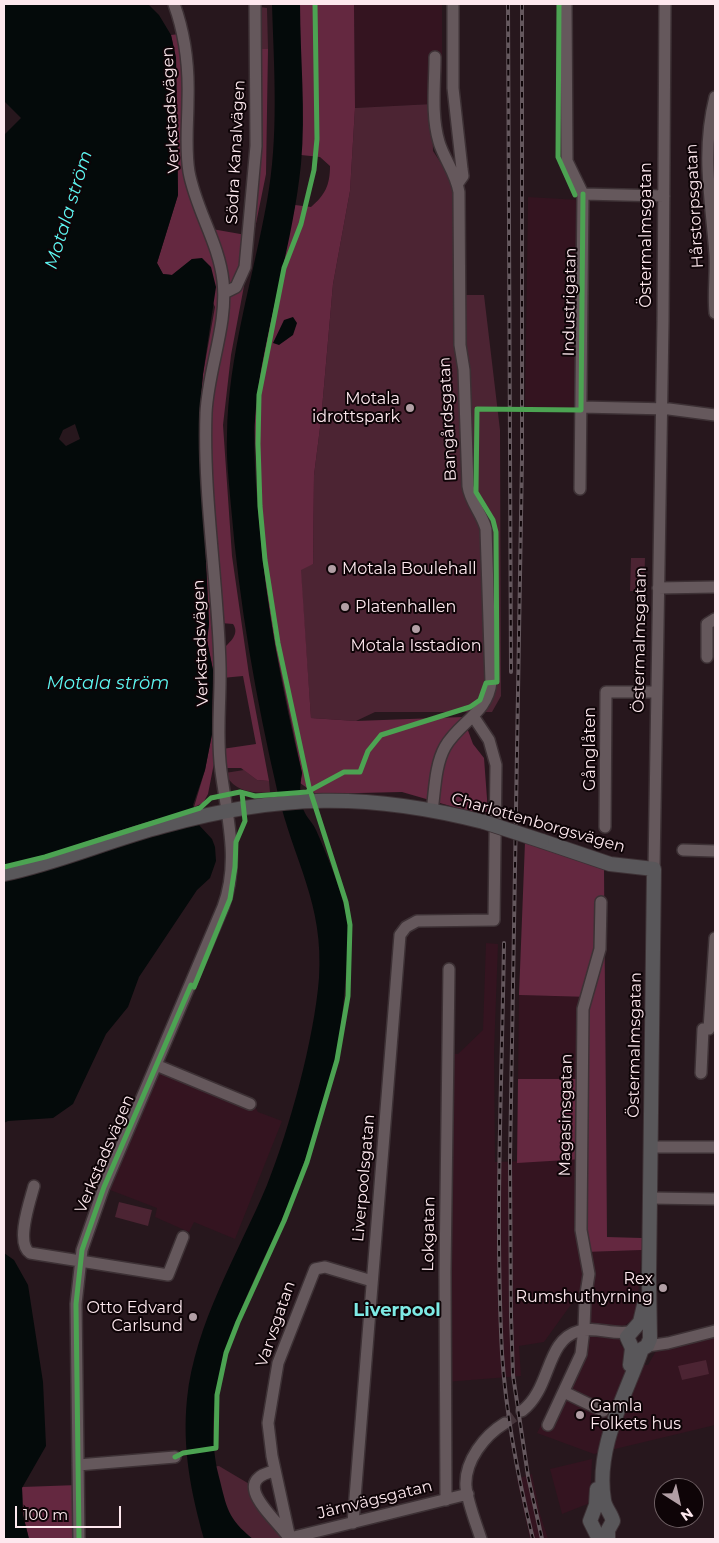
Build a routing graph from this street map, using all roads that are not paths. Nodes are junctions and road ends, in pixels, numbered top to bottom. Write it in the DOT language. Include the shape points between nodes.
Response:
graph roads {
  1 [pos="174,4"];
  2 [pos="255,4"];
  3 [pos="453,4"];
  4 [pos="566,4"];
  5 [pos="665,4"];
  6 [pos="435,56"];
  7 [pos="715,97"];
  8 [pos="458,183"];
  9 [pos="583,194"];
  10 [pos="664,196"];
  11 [pos="715,256"];
  12 [pos="224,293"];
  13 [pos="715,313"];
  14 [pos="581,407"];
  15 [pos="662,409"];
  16 [pos="715,415"];
  17 [pos="580,489"];
  18 [pos="715,587"];
  19 [pos="658,588"];
  20 [pos="715,619"];
  21 [pos="707,657"];
  22 [pos="657,692"];
  23 [pos="473,716"];
  24 [pos="227,811"];
  25 [pos="432,811"];
  26 [pos="605,826"];
  27 [pos="683,850"];
  28 [pos="715,851"];
  29 [pos="654,869"];
  30 [pos="4,874"];
  31 [pos="600,902"];
  32 [pos="715,938"];
  33 [pos="449,969"];
  34 [pos="705,1029"];
  35 [pos="156,1065"];
  36 [pos="701,1073"];
  37 [pos="250,1104"];
  38 [pos="651,1147"];
  39 [pos="715,1148"];
  40 [pos="34,1186"];
  41 [pos="651,1198"];
  42 [pos="715,1199"];
  43 [pos="183,1237"];
  44 [pos="80,1259"];
  45 [pos="372,1281"];
  46 [pos="584,1329"];
  47 [pos="715,1331"];
  48 [pos="636,1338"];
  49 [pos="564,1392"];
  50 [pos="522,1411"];
  51 [pos="603,1411"];
  52 [pos="505,1422"];
  53 [pos="548,1425"];
  54 [pos="175,1457"];
  55 [pos="78,1465"];
  56 [pos="275,1471"];
  57 [pos="468,1494"];
  58 [pos="446,1500"];
  59 [pos="601,1511"];
  60 [pos="353,1523"];
  61 [pos="603,1535"];
  62 [pos="79,1539"];
  63 [pos="290,1539"];
  64 [pos="481,1539"];
  1 -- 12 [label="street, Verkstadsvägen" via="184,42 188,76 190,175 217,253"];
  2 -- 12 [label="street, Södra Kanalvägen" via="256,146 245,267 236,287"];
  3 -- 8 [label="street, Bangårdsgatan" via="453,88 462,169"];
  4 -- 9 [label="street, Industrigatan" via="567,161"];
  5 -- 10 [label="street, Östermalmsgatan"];
  6 -- 8 [label="street, Bangårdsgatan" via="437,132 443,154"];
  7 -- 11 [label="street, Hårstorpsgatan" via="706,169"];
  8 -- 23 [label="street, Bangårdsgatan" via="460,345 464,370 468,479 470,496 486,529 491,668 489,694"];
  9 -- 10 [label="street"];
  9 -- 14 [label="street, Industrigatan"];
  10 -- 15 [label="street, Östermalmsgatan"];
  11 -- 13 [label="street, Hårstorpsgatan"];
  12 -- 24 [label="street, Verkstadsvägen" via="209,384 206,432 220,666 219,758"];
  14 -- 15 [label="street"];
  14 -- 17 [label="street, Industrigatan"];
  15 -- 16 [label="street"];
  15 -- 19 [label="street, Östermalmsgatan"];
  18 -- 19 [label="street"];
  19 -- 22 [label="street, Östermalmsgatan"];
  20 -- 21 [label="street" via="707,624"];
  22 -- 26 [label="street, Gånglåten" via="606,692"];
  22 -- 29 [label="street, Östermalmsgatan"];
  23 -- 25 [label="street, Bangårdsgatan" via="445,747"];
  23 -- 45 [label="street, Liverpoolsgatan" via="489,740 496,765 494,920 417,921 400,935"];
  24 -- 25 [label="main road, Charlottenborgsvägen" via="313,799 382,803"];
  24 -- 30 [label="main road, Charlottenborgsvägen" via="140,832"];
  24 -- 35 [label="street, Verkstadsvägen" via="232,853 227,897"];
  25 -- 29 [label="main road, Charlottenborgsvägen, bridge" via="484,822 610,864"];
  27 -- 28 [label="street"];
  29 -- 38 [label="main road, Östermalmsgatan"];
  31 -- 46 [label="street, Magasinsgatan" via="600,949 583,1009 581,1230 589,1274"];
  32 -- 34 [label="street"];
  33 -- 58 [label="street, Lokgatan"];
  34 -- 36 [label="street"];
  35 -- 37 [label="street"];
  35 -- 44 [label="street, Verkstadsvägen" via="95,1207"];
  38 -- 39 [label="street"];
  38 -- 41 [label="main road, Östermalmsgatan"];
  40 -- 44 [label="street" via="26,1218 25,1248 30,1253"];
  41 -- 42 [label="street"];
  41 -- 48 [label="main road, Östermalmsgatan" via="649,1277"];
  43 -- 44 [label="street" via="168,1275"];
  44 -- 55 [label="street, Verkstadsvägen" via="76,1304"];
  45 -- 56 [label="street, Varvsgatan" via="325,1267 312,1272 283,1347 274,1383 268,1432"];
  45 -- 60 [label="street, Liverpoolsgatan"];
  46 -- 48 [label="street"];
  46 -- 49 [label="street, Magasinsgatan" via="581,1354"];
  46 -- 50 [label="street" via="570,1335 558,1346 539,1393"];
  47 -- 48 [label="street" via="663,1343"];
  48 -- 59 [label="main road, Östermalmsgatan" via="607,1451"];
  49 -- 51 [label="street"];
  49 -- 53 [label="street, Magasinsgatan"];
  52 -- 57 [label="street" via="475,1453 467,1479"];
  54 -- 55 [label="street"];
  55 -- 62 [label="street, Verkstadsvägen"];
  56 -- 63 [label="street, Varvsgatan"];
  56 -- 63 [label="street" via="256,1478 254,1493"];
  57 -- 58 [label="street, Järnvägsgatan"];
  57 -- 64 [label="street"];
  58 -- 60 [label="street, Järnvägsgatan"];
  59 -- 61 [label="main road, Östermalmsgatan" via="613,1521"];
  59 -- 61 [label="main road, Östermalmsgatan" via="590,1521"];
  60 -- 63 [label="street, Järnvägsgatan"];
}
